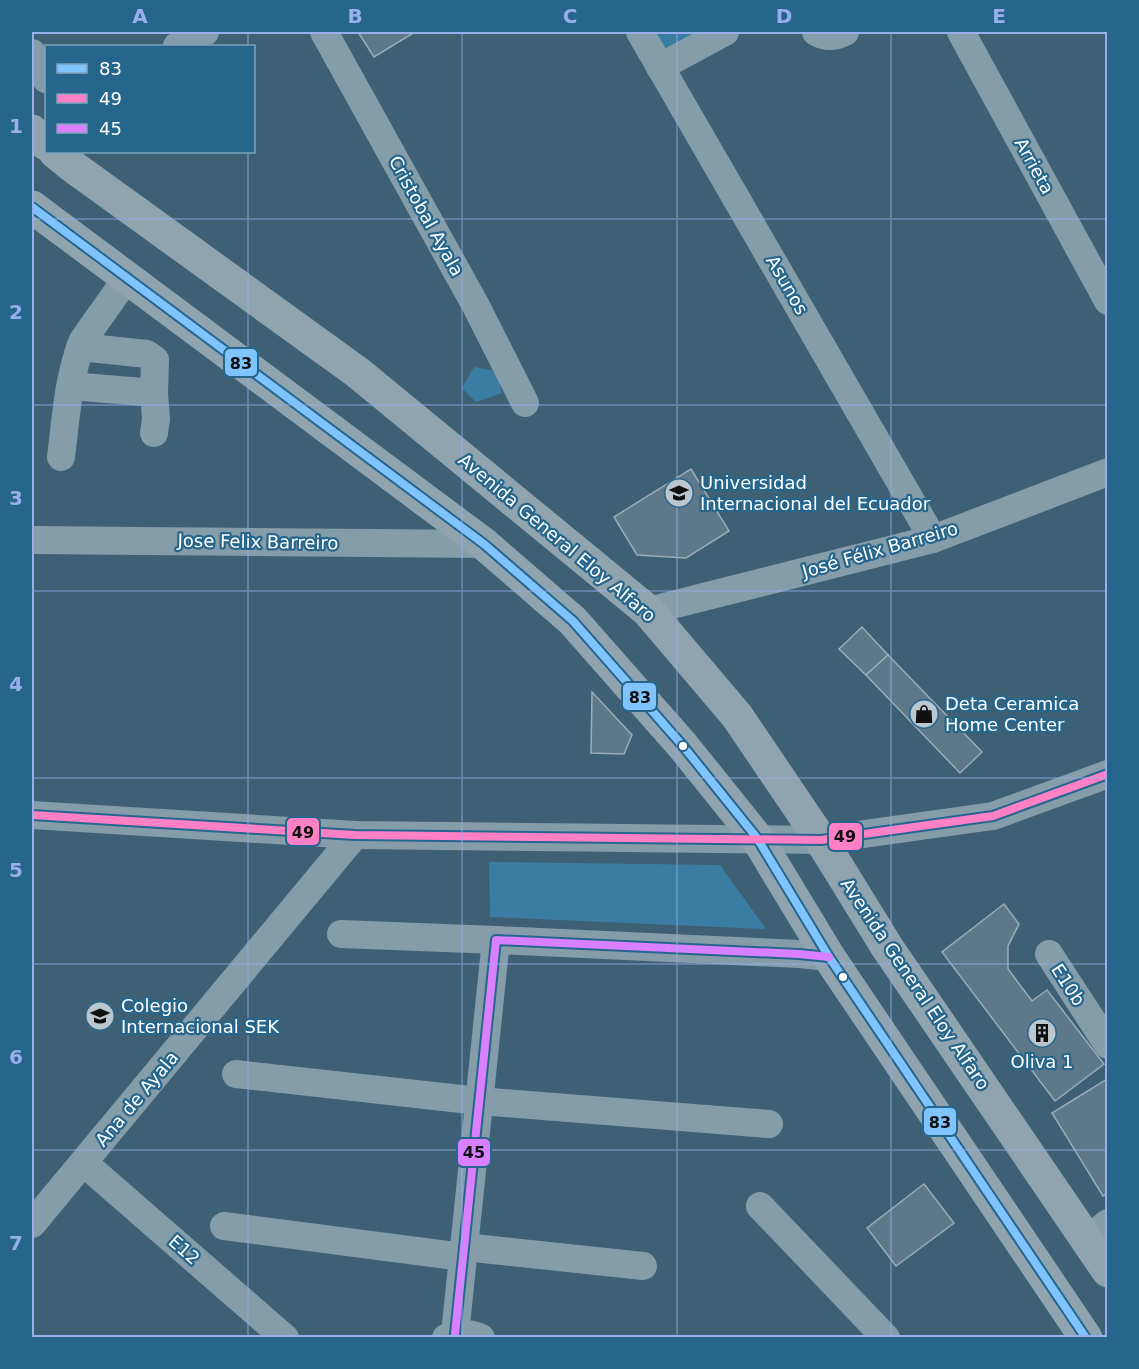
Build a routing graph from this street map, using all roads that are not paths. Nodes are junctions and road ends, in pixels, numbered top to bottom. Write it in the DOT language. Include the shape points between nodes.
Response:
graph roads {
  1 [pos="205,32"];
  2 [pos="324,32"];
  3 [pos="640,32"];
  4 [pos="725,32"];
  5 [pos="816,32"];
  6 [pos="845,32"];
  7 [pos="961,32"];
  8 [pos="179,45"];
  9 [pos="32,53"];
  10 [pos="660,67"];
  11 [pos="45,77"];
  12 [pos="32,131"];
  13 [pos="45,143"];
  14 [pos="56,153"];
  15 [pos="32,207"];
  16 [pos="127,278"];
  17 [pos="1107,301"];
  18 [pos="80,347"];
  19 [pos="71,386"];
  20 [pos="154,393"];
  21 [pos="525,403"];
  22 [pos="154,433"];
  23 [pos="61,457"];
  24 [pos="1107,472"];
  25 [pos="933,539"];
  26 [pos="32,540"];
  27 [pos="484,544"];
  28 [pos="648,611"];
  29 [pos="1107,774"];
  30 [pos="32,815"];
  31 [pos="356,835"];
  32 [pos="757,838"];
  33 [pos="821,840"];
  34 [pos="340,934"];
  35 [pos="496,940"];
  36 [pos="1048,954"];
  37 [pos="829,957"];
  38 [pos="1107,1045"];
  39 [pos="236,1074"];
  40 [pos="479,1101"];
  41 [pos="769,1124"];
  42 [pos="84,1163"];
  43 [pos="760,1206"];
  44 [pos="32,1224"];
  45 [pos="224,1226"];
  46 [pos="1097,1231"];
  47 [pos="464,1252"];
  48 [pos="643,1266"];
  49 [pos="1107,1271"];
  50 [pos="460,1336"];
  51 [pos="285,1338"];
  52 [pos="886,1338"];
  53 [pos="1086,1338"];
  1 -- 8 [label="street"];
  2 -- 21 [label="street, Cristobal Ayala" via="476,306"];
  3 -- 10 [label="street, Asunos"];
  4 -- 10 [label="street"];
  5 -- 6 [label="street" via="824,36"];
  7 -- 17 [label="street, Arrieta"];
  9 -- 11 [label="street"];
  10 -- 25 [label="street, Asunos"];
  12 -- 13 [label="main road"];
  14 -- 28 [label="main road, Avenida General Eloy Alfaro" via="357,372"];
  15 -- 16 [label="main road"];
  16 -- 18 [label="street"];
  16 -- 27 [label="main road"];
  18 -- 19 [label="street"];
  18 -- 20 [label="street" via="151,356 155,360"];
  19 -- 20 [label="street"];
  19 -- 23 [label="street"];
  20 -- 22 [label="street"];
  24 -- 25 [label="street, José Félix Barreiro"];
  25 -- 28 [label="street, José Félix Barreiro"];
  26 -- 27 [label="street, Jose Felix Barreiro"];
  27 -- 32 [label="main road" via="573,621 683,746"];
  28 -- 33 [label="main road, Avenida General Eloy Alfaro" via="737,716"];
  29 -- 33 [label="street" via="993,816"];
  30 -- 31 [label="street"];
  31 -- 32 [label="street"];
  31 -- 42 [label="street, Ana de Ayala"];
  32 -- 33 [label="street"];
  32 -- 37 [label="main road"];
  33 -- 46 [label="main road, Avenida General Eloy Alfaro" via="887,947"];
  34 -- 35 [label="street"];
  35 -- 37 [label="street"];
  35 -- 40 [label="street"];
  36 -- 38 [label="street, E10b"];
  37 -- 53 [label="main road"];
  39 -- 40 [label="street"];
  40 -- 41 [label="street"];
  40 -- 47 [label="street"];
  42 -- 44 [label="street, Ana de Ayala"];
  42 -- 51 [label="street, E12"];
  43 -- 52 [label="street"];
  45 -- 47 [label="street"];
  46 -- 49 [label="main road, Avenida General Eloy Alfaro"];
  47 -- 48 [label="street"];
  47 -- 50 [label="street"];
}
